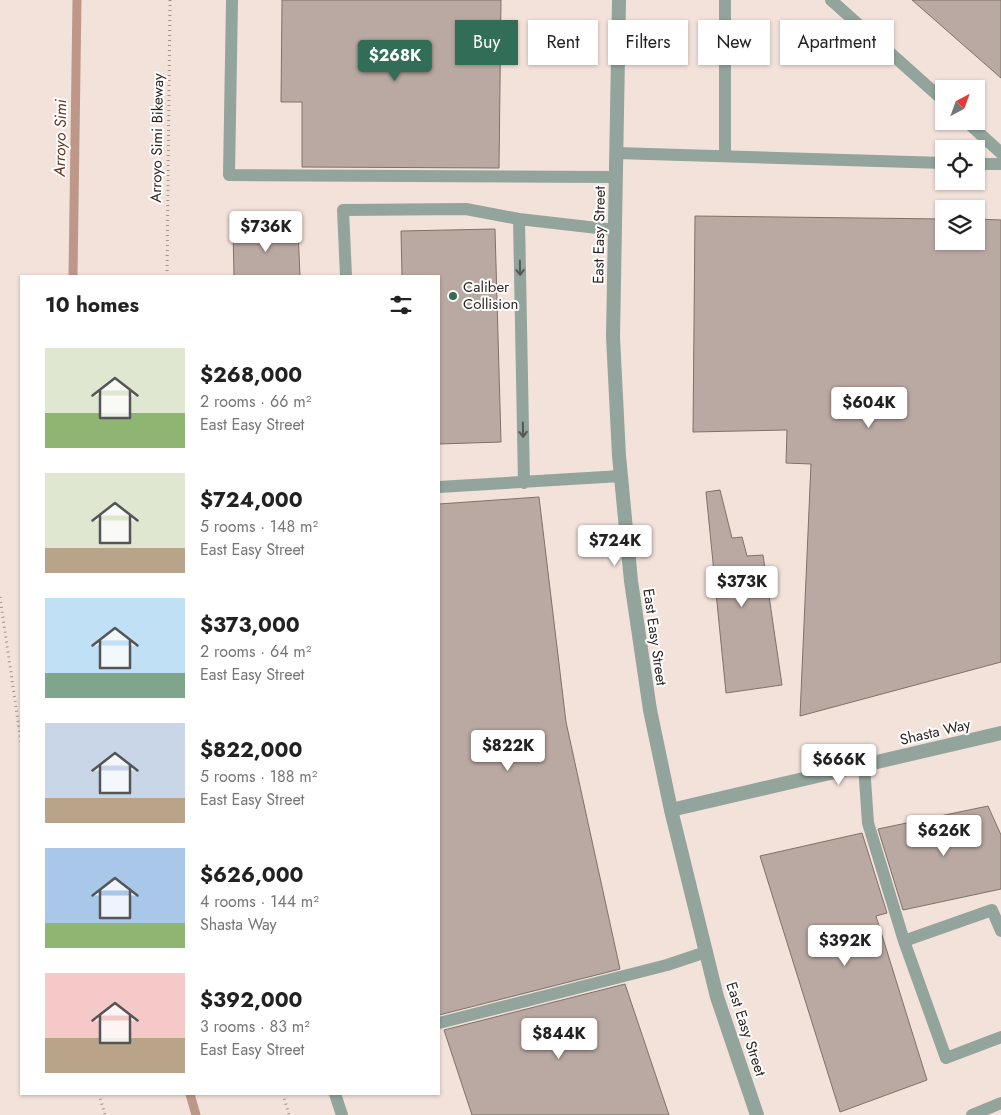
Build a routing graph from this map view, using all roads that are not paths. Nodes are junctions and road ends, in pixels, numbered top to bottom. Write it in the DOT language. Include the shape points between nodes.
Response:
graph roads {
  1 [pos="232,0"];
  2 [pos="619,0"];
  3 [pos="725,0"];
  4 [pos="831,0"];
  5 [pos="935,93"];
  6 [pos="976,130"];
  7 [pos="616,153"];
  8 [pos="1001,153"];
  9 [pos="725,156"];
  10 [pos="935,163"];
  11 [pos="985,164"];
  12 [pos="1001,164"];
  13 [pos="616,177"];
  14 [pos="519,219"];
  15 [pos="615,230"];
  16 [pos="346,275"];
  17 [pos="620,476"];
  18 [pos="524,483"];
  19 [pos="440,487"];
  20 [pos="1001,733"];
  21 [pos="864,765"];
  22 [pos="671,810"];
  23 [pos="1001,931"];
  24 [pos="904,941"];
  25 [pos="706,952"];
  26 [pos="440,1023"];
  27 [pos="1001,1037"];
  28 [pos="335,1095"];
  29 [pos="1001,1104"];
  30 [pos="342,1115"];
  31 [pos="757,1115"];
  32 [pos="972,1115"];
  1 -- 13 [label="lane" via="230,174"];
  2 -- 7 [label="street, East Easy Street"];
  3 -- 9 [label="lane"];
  4 -- 5 [label="lane"];
  6 -- 8 [label="lane"];
  7 -- 9 [label="lane"];
  7 -- 13 [label="street, East Easy Street"];
  9 -- 10 [label="lane"];
  11 -- 12 [label="lane"];
  13 -- 15 [label="street, East Easy Street"];
  14 -- 15 [label="lane"];
  14 -- 16 [label="lane" via="466,209 343,210"];
  14 -- 18 [label="lane, one-way"];
  15 -- 17 [label="street, East Easy Street" via="613,337"];
  17 -- 18 [label="lane"];
  17 -- 22 [label="street, East Easy Street" via="647,690"];
  18 -- 19 [label="lane"];
  20 -- 21 [label="street, Shasta Way"];
  21 -- 22 [label="street, Shasta Way"];
  21 -- 24 [label="lane" via="868,823"];
  22 -- 25 [label="street, East Easy Street"];
  23 -- 24 [label="lane" via="992,910"];
  24 -- 27 [label="lane" via="946,1058"];
  25 -- 26 [label="lane" via="667,965"];
  25 -- 31 [label="street, East Easy Street" via="717,997"];
  28 -- 30 [label="lane"];
  29 -- 32 [label="lane"];
}
